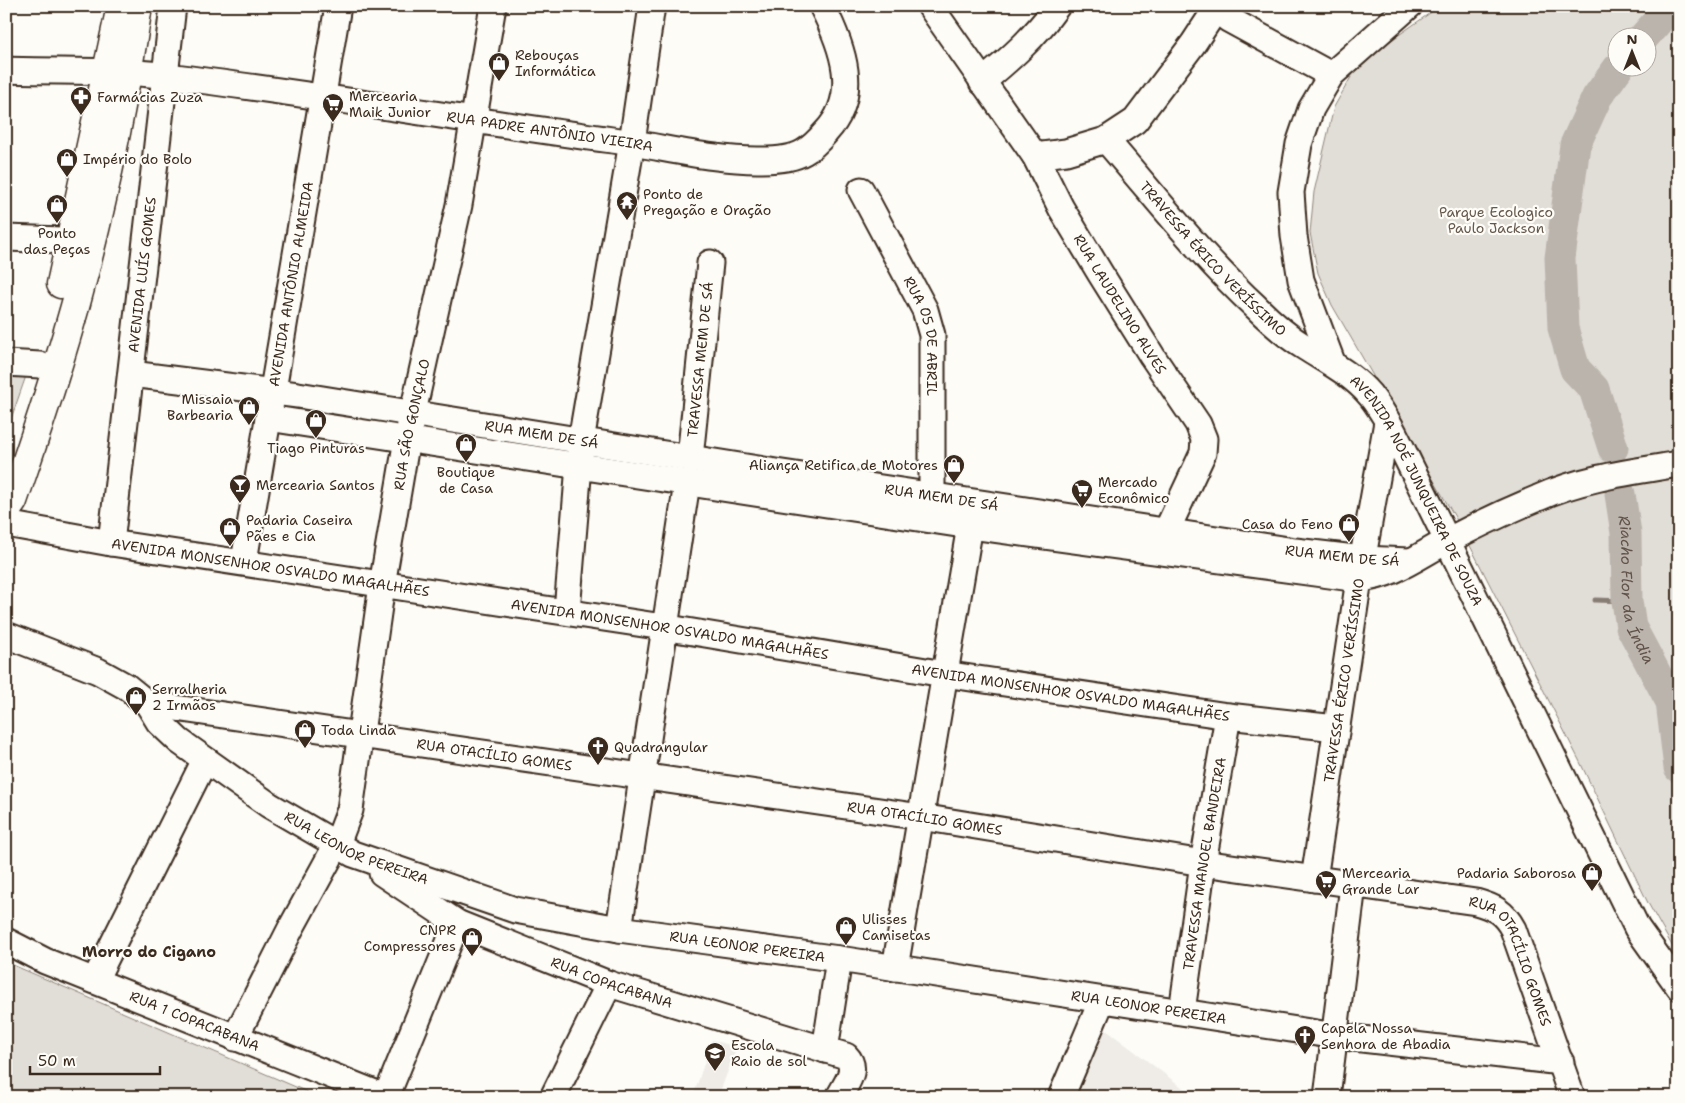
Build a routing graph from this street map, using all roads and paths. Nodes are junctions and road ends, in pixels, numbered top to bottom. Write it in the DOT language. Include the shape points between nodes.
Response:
graph roads {
  1 [pos="121,6"];
  2 [pos="138,6"];
  3 [pos="338,6"];
  4 [pos="493,6"];
  5 [pos="652,6"];
  6 [pos="822,6"];
  7 [pos="930,6"];
  8 [pos="1057,6"];
  9 [pos="1409,6"];
  10 [pos="169,7"];
  11 [pos="1223,13"];
  12 [pos="6,70"];
  13 [pos="118,73"];
  14 [pos="165,75"];
  15 [pos="1331,75"];
  16 [pos="982,82"];
  17 [pos="323,98"];
  18 [pos="474,122"];
  19 [pos="1106,140"];
  20 [pos="632,142"];
  21 [pos="1035,156"];
  22 [pos="861,190"];
  23 [pos="6,238"];
  24 [pos="81,241"];
  25 [pos="710,262"];
  26 [pos="1332,362"];
  27 [pos="6,363"];
  28 [pos="40,365"];
  29 [pos="131,374"];
  30 [pos="273,391"];
  31 [pos="412,413"];
  32 [pos="268,418"];
  33 [pos="1387,422"];
  34 [pos="407,438"];
  35 [pos="581,440"];
  36 [pos="690,458"];
  37 [pos="1679,464"];
  38 [pos="578,465"];
  39 [pos="6,467"];
  40 [pos="687,483"];
  41 [pos="932,494"];
  42 [pos="974,501"];
  43 [pos="6,511"];
  44 [pos="6,524"];
  45 [pos="970,526"];
  46 [pos="1158,538"];
  47 [pos="1448,541"];
  48 [pos="111,543"];
  49 [pos="244,561"];
  50 [pos="1361,569"];
  51 [pos="382,585"];
  52 [pos="567,611"];
  53 [pos="663,627"];
  54 [pos="6,635"];
  55 [pos="944,674"];
  56 [pos="148,704"];
  57 [pos="1228,716"];
  58 [pos="1336,728"];
  59 [pos="359,734"];
  60 [pos="205,760"];
  61 [pos="642,778"];
  62 [pos="921,817"];
  63 [pos="346,849"];
  64 [pos="1203,864"];
  65 [pos="1314,879"];
  66 [pos="1353,885"];
  67 [pos="457,924"];
  68 [pos="619,929"];
  69 [pos="6,941"];
  70 [pos="839,959"];
  71 [pos="895,968"];
  72 [pos="95,980"];
  73 [pos="609,984"];
  74 [pos="1679,987"];
  75 [pos="1102,1000"];
  76 [pos="1182,1011"];
  77 [pos="1336,1036"];
  78 [pos="236,1038"];
  79 [pos="825,1050"];
  80 [pos="1561,1062"];
  81 [pos="386,1097"];
  82 [pos="553,1097"];
  83 [pos="839,1097"];
  84 [pos="1061,1097"];
  85 [pos="1327,1097"];
  86 [pos="1572,1097"];
  1 -- 13 [label="main road"];
  2 -- 13 [label="main road"];
  3 -- 17 [label="street, AVENIDA ANTÔNIO ALMEIDA"];
  4 -- 18 [label="street, RUA SÃO GONÇALO"];
  5 -- 20 [label="street"];
  6 -- 20 [label="street, RUA PADRE ANTÔNIO VIEIRA" via="839,42 847,86 844,106 836,122 804,152 788,158 736,159"];
  7 -- 16 [label="street, RUA LAUDELINO ALVES"];
  8 -- 16 [label="street" via="1021,50"];
  9 -- 15 [label="street, AVENIDA NOÉ JUNQUEIRA DE SOUZA"];
  10 -- 14 [label="street, AVENIDA LUÍS GOMES"];
  11 -- 15 [label="street"];
  11 -- 19 [label="street" via="1135,121"];
  12 -- 13 [label="street, RUA PADRE ANTÔNIO VIEIRA"];
  13 -- 14 [label="street, RUA PADRE ANTÔNIO VIEIRA"];
  13 -- 24 [label="main road"];
  14 -- 17 [label="street, RUA PADRE ANTÔNIO VIEIRA"];
  14 -- 29 [label="street, AVENIDA LUÍS GOMES"];
  15 -- 26 [label="street, AVENIDA NOÉ JUNQUEIRA DE SOUZA" via="1312,109 1299,144 1291,192 1301,280"];
  16 -- 21 [label="street, RUA LAUDELINO ALVES"];
  17 -- 18 [label="street, RUA PADRE ANTÔNIO VIEIRA"];
  17 -- 30 [label="street, AVENIDA ANTÔNIO ALMEIDA"];
  18 -- 20 [label="street, RUA PADRE ANTÔNIO VIEIRA"];
  18 -- 31 [label="street, RUA SÃO GONÇALO" via="459,205"];
  19 -- 21 [label="street" via="1066,152"];
  19 -- 26 [label="street, TRAVESSA ÉRICO VERÍSSIMO" via="1194,243 1255,306 1305,348"];
  20 -- 35 [label="street"];
  21 -- 46 [label="street, RUA LAUDELINO ALVES" via="1071,224 1198,424 1204,439 1203,454"];
  22 -- 41 [label="street, RUA 05 DE ABRIL" via="925,310 932,335"];
  23 -- 24 [label="street"];
  24 -- 28 [label="main road"];
  24 -- 43 [label="main road" via="59,360 13,501"];
  25 -- 36 [label="street, TRAVESSA MEM DE SÁ"];
  26 -- 33 [label="street, AVENIDA NOÉ JUNQUEIRA DE SOUZA" via="1370,395"];
  27 -- 28 [label="street"];
  28 -- 39 [label="main road"];
  29 -- 30 [label="street, RUA MEM DE SÁ"];
  29 -- 48 [label="street, AVENIDA LUÍS GOMES"];
  30 -- 31 [label="street, RUA MEM DE SÁ"];
  30 -- 32 [label="street, AVENIDA ANTÔNIO ALMEIDA"];
  31 -- 34 [label="street, RUA SÃO GONÇALO"];
  31 -- 35 [label="street, RUA MEM DE SÁ"];
  32 -- 34 [label="street, RUA MEM DE SÁ"];
  32 -- 49 [label="street, AVENIDA ANTÔNIO ALMEIDA"];
  33 -- 47 [label="street, AVENIDA NOÉ JUNQUEIRA DE SOUZA"];
  33 -- 50 [label="street, TRAVESSA ÉRICO VERÍSSIMO"];
  34 -- 38 [label="street, RUA MEM DE SÁ"];
  34 -- 51 [label="street, RUA SÃO GONÇALO"];
  35 -- 36 [label="street, RUA MEM DE SÁ"];
  35 -- 38 [label="street"];
  36 -- 41 [label="street, RUA MEM DE SÁ"];
  37 -- 47 [label="street, RUA MEM DE SÁ" via="1600,478 1556,490"];
  38 -- 40 [label="street, RUA MEM DE SÁ"];
  38 -- 52 [label="street"];
  40 -- 45 [label="street, RUA MEM DE SÁ"];
  40 -- 53 [label="street"];
  41 -- 42 [label="street, RUA MEM DE SÁ"];
  42 -- 45 [label="street"];
  42 -- 46 [label="street, RUA MEM DE SÁ"];
  44 -- 48 [label="street, AVENIDA MONSENHOR OSVALDO MAGALHÃES"];
  45 -- 46 [label="street, RUA MEM DE SÁ"];
  45 -- 55 [label="street"];
  46 -- 50 [label="street, RUA MEM DE SÁ"];
  47 -- 50 [label="street, RUA MEM DE SÁ" via="1374,578"];
  47 -- 74 [label="street, AVENIDA NOÉ JUNQUEIRA DE SOUZA" via="1637,928"];
  48 -- 49 [label="street, AVENIDA MONSENHOR OSVALDO MAGALHÃES"];
  49 -- 51 [label="street, AVENIDA MONSENHOR OSVALDO MAGALHÃES"];
  50 -- 58 [label="street, TRAVESSA ÉRICO VERÍSSIMO"];
  51 -- 52 [label="street, AVENIDA MONSENHOR OSVALDO MAGALHÃES"];
  51 -- 59 [label="street, RUA SÃO GONÇALO"];
  52 -- 53 [label="street, AVENIDA MONSENHOR OSVALDO MAGALHÃES"];
  53 -- 55 [label="street, AVENIDA MONSENHOR OSVALDO MAGALHÃES"];
  53 -- 61 [label="street"];
  54 -- 56 [label="street, RUA LEONOR PEREIRA" via="104,674"];
  55 -- 57 [label="street, AVENIDA MONSENHOR OSVALDO MAGALHÃES"];
  55 -- 62 [label="street"];
  56 -- 59 [label="street, RUA OTACÍLIO GOMES"];
  56 -- 60 [label="street, RUA LEONOR PEREIRA" via="170,733"];
  57 -- 58 [label="street, AVENIDA MONSENHOR OSVALDO MAGALHÃES"];
  57 -- 64 [label="street, TRAVESSA MANOEL BANDEIRA"];
  58 -- 65 [label="street, TRAVESSA ÉRICO VERÍSSIMO"];
  59 -- 61 [label="street, RUA OTACÍLIO GOMES"];
  59 -- 63 [label="street, RUA SÃO GONÇALO"];
  60 -- 63 [label="street, RUA LEONOR PEREIRA" via="268,805"];
  60 -- 72 [label="street"];
  61 -- 62 [label="street, RUA OTACÍLIO GOMES"];
  61 -- 68 [label="street"];
  62 -- 64 [label="street, RUA OTACÍLIO GOMES"];
  62 -- 71 [label="street"];
  63 -- 67 [label="street, RUA COPACABANA"];
  63 -- 68 [label="street, RUA LEONOR PEREIRA" via="516,910"];
  63 -- 78 [label="street, RUA SÃO GONÇALO" via="291,928"];
  64 -- 65 [label="street, RUA OTACÍLIO GOMES"];
  64 -- 76 [label="street, TRAVESSA MANOEL BANDEIRA"];
  65 -- 66 [label="street, RUA OTACÍLIO GOMES"];
  66 -- 77 [label="street"];
  66 -- 80 [label="street, RUA OTACÍLIO GOMES" via="1476,902 1501,911 1513,929"];
  67 -- 73 [label="street, RUA COPACABANA"];
  67 -- 81 [label="street"];
  68 -- 70 [label="street, RUA LEONOR PEREIRA"];
  69 -- 72 [label="street, RUA 1 COPACABANA"];
  70 -- 71 [label="street, RUA LEONOR PEREIRA"];
  70 -- 79 [label="street"];
  71 -- 75 [label="street, RUA LEONOR PEREIRA"];
  72 -- 78 [label="street, RUA 1 COPACABANA"];
  73 -- 79 [label="street, RUA COPACABANA"];
  73 -- 82 [label="street"];
  75 -- 76 [label="street, RUA LEONOR PEREIRA"];
  75 -- 84 [label="street"];
  76 -- 77 [label="street, RUA LEONOR PEREIRA"];
  77 -- 80 [label="street, RUA LEONOR PEREIRA"];
  77 -- 85 [label="street"];
  78 -- 81 [label="street, RUA 1 COPACABANA"];
  79 -- 83 [label="street, RUA COPACABANA" via="846,1056 852,1062 851,1075"];
  80 -- 86 [label="street, RUA OTACÍLIO GOMES"];
}
